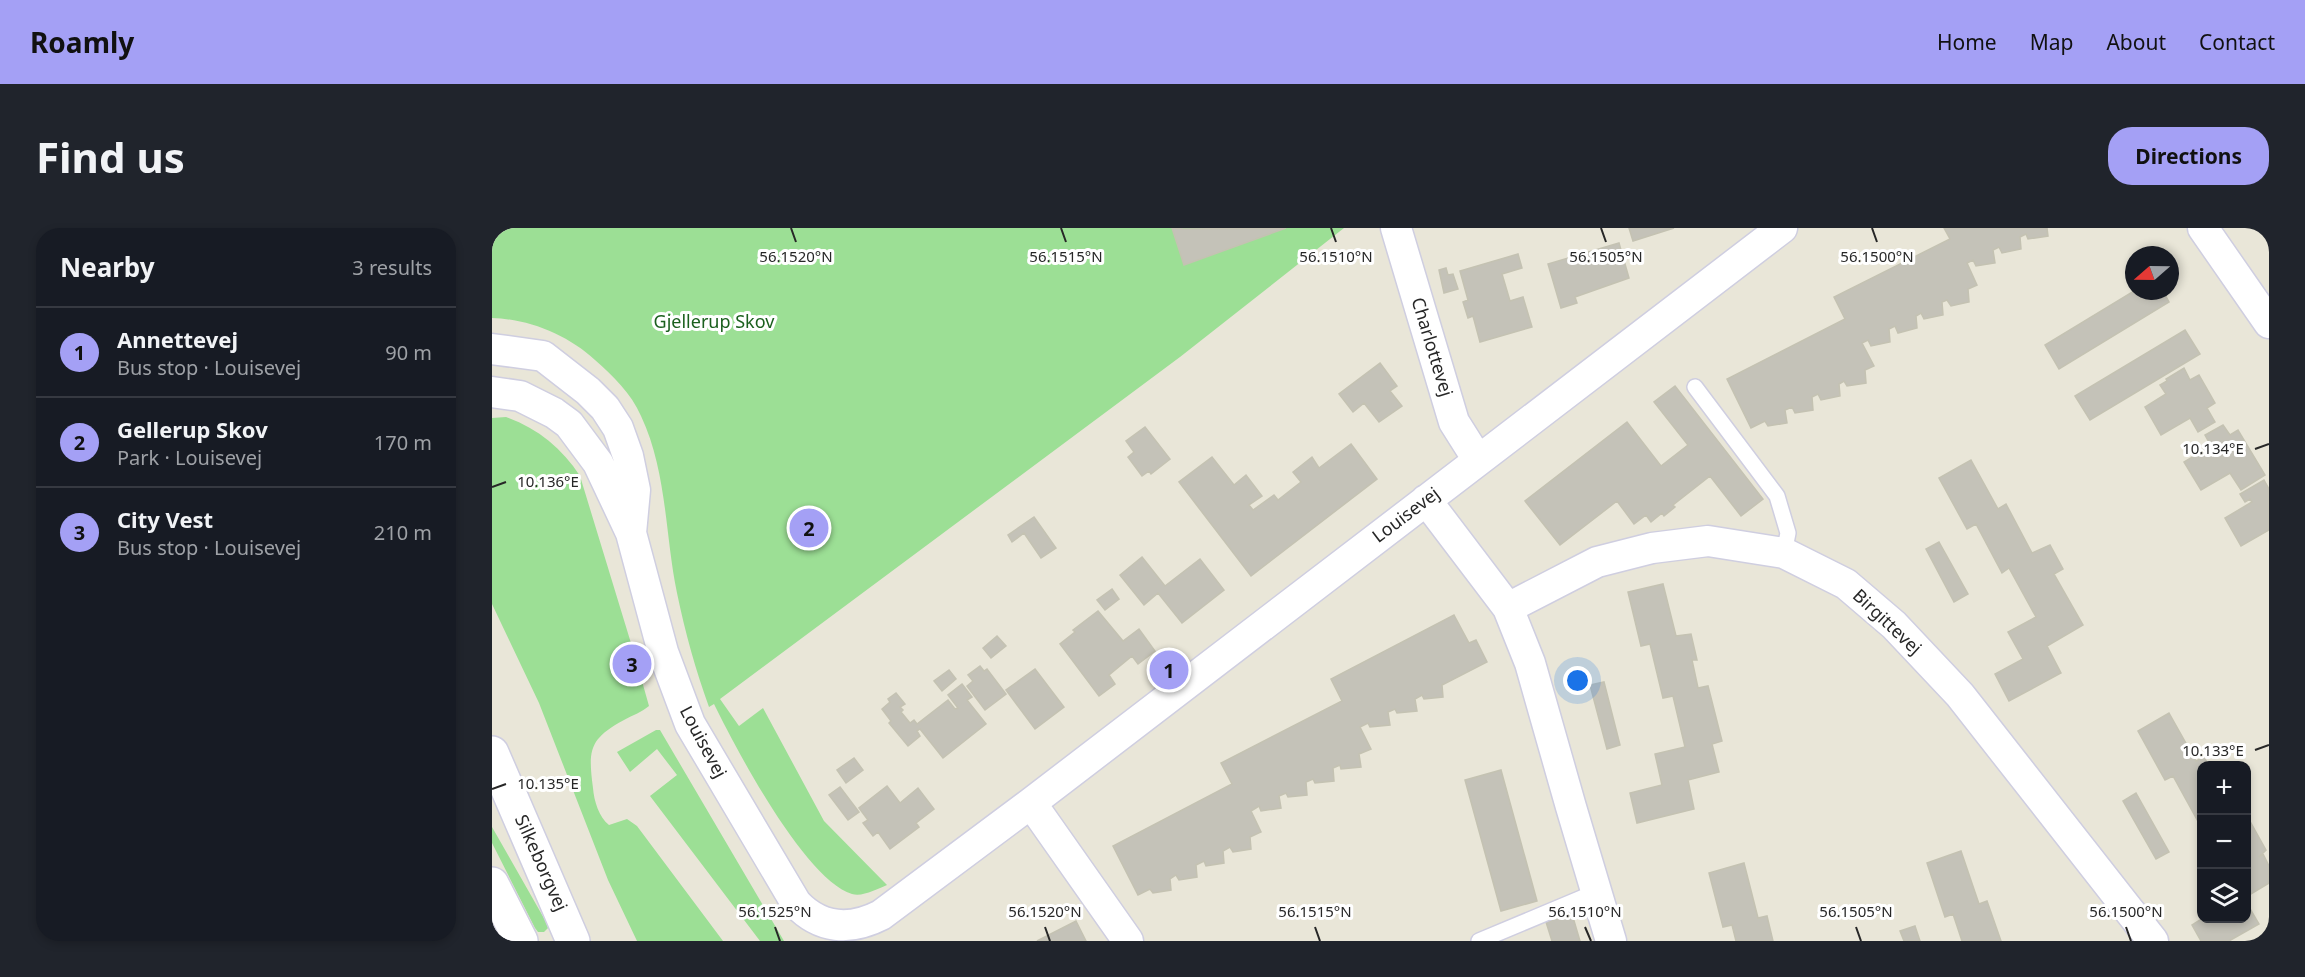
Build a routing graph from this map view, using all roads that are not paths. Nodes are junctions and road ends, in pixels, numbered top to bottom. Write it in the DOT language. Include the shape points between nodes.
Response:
graph roads {
  1 [pos="1396,228"];
  2 [pos="1782,228"];
  3 [pos="2203,228"];
  4 [pos="2269,323"];
  5 [pos="492,349"];
  6 [pos="1695,387"];
  7 [pos="492,392"];
  8 [pos="1478,460"];
  9 [pos="1426,500"];
  10 [pos="631,533"];
  11 [pos="1784,553"];
  12 [pos="1508,608"];
  13 [pos="492,753"];
  14 [pos="1031,803"];
  15 [pos="492,884"];
  16 [pos="1596,892"];
  17 [pos="822,932"];
  18 [pos="521,941"];
  19 [pos="573,941"];
  20 [pos="1128,941"];
  21 [pos="1479,941"];
  22 [pos="1611,941"];
  23 [pos="2153,941"];
  1 -- 8 [label="street, Charlottevej" via="1454,423"];
  2 -- 8 [label="street, Louisevej"];
  3 -- 4 [label="street"];
  5 -- 10 [label="street, Louisevej" via="543,356 605,408 618,428 628,456 635,490"];
  6 -- 11 [label="lane" via="1777,496 1788,533"];
  7 -- 10 [label="street, Louisevej" via="520,396 569,424 598,463"];
  8 -- 9 [label="street, Louisevej"];
  9 -- 12 [label="street"];
  9 -- 14 [label="street, Louisevej"];
  10 -- 17 [label="street, Louisevej" via="663,652 690,724 796,903"];
  11 -- 12 [label="street, Birgittevej" via="1708,541 1652,548 1596,562"];
  11 -- 23 [label="street, Birgittevej" via="1846,584 1894,625 1976,713"];
  12 -- 16 [label="street" via="1530,663"];
  13 -- 19 [label="main road, Silkeborgvej"];
  14 -- 17 [label="street, Louisevej" via="881,915"];
  14 -- 20 [label="street"];
  15 -- 18 [label="main road"];
  16 -- 21 [label="lane"];
  16 -- 22 [label="street"];
}
